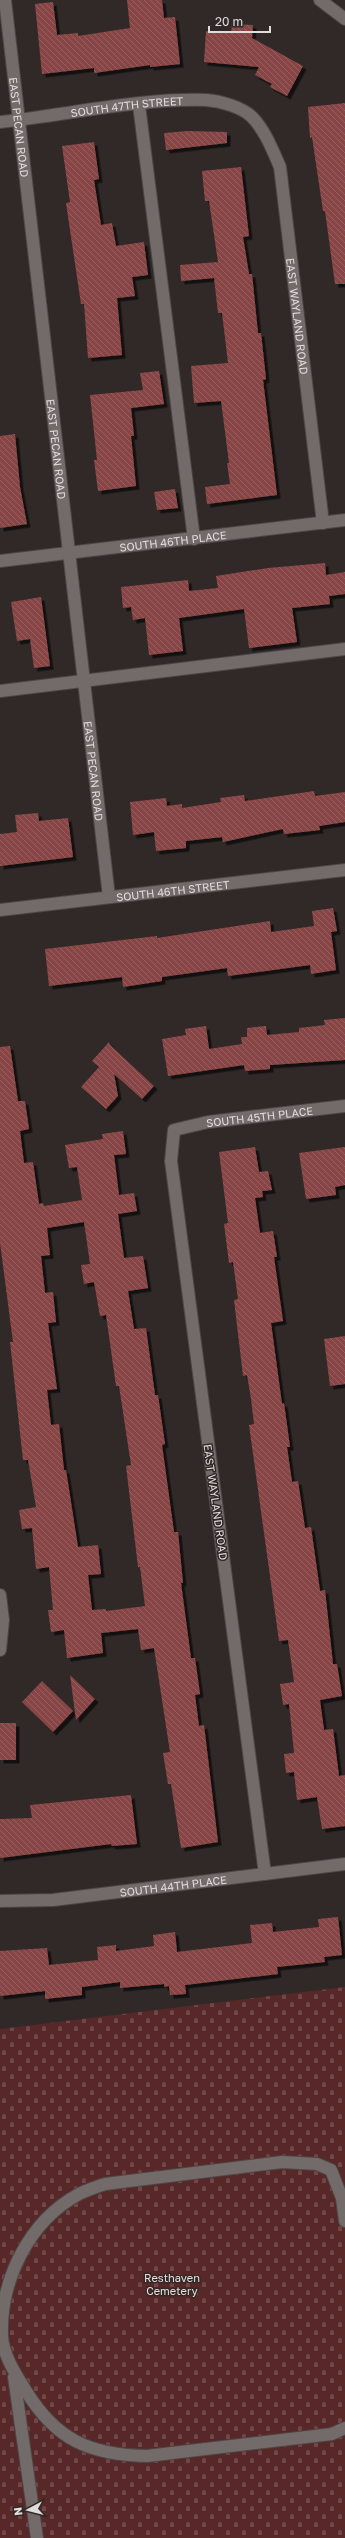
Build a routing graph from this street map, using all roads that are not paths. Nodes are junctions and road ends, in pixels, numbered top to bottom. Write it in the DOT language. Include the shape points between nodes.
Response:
graph roads {
  1 [pos="5,0"];
  2 [pos="320,0"];
  3 [pos="345,19"];
  4 [pos="139,105"];
  5 [pos="251,117"];
  6 [pos="18,120"];
  7 [pos="0,122"];
  8 [pos="345,520"];
  9 [pos="323,523"];
  10 [pos="194,539"];
  11 [pos="69,553"];
  12 [pos="0,561"];
  13 [pos="345,649"];
  14 [pos="84,681"];
  15 [pos="0,691"];
  16 [pos="345,870"];
  17 [pos="109,898"];
  18 [pos="0,910"];
  19 [pos="345,1106"];
  20 [pos="174,1130"];
  21 [pos="0,1595"];
  22 [pos="0,1650"];
  23 [pos="345,1864"];
  24 [pos="265,1874"];
  25 [pos="0,1901"];
  26 [pos="345,2221"];
  27 [pos="1,2337"];
  28 [pos="14,2372"];
  29 [pos="345,2428"];
  30 [pos="37,2538"];
  1 -- 6 [label="street, EAST PECAN ROAD"];
  2 -- 3 [label="street"];
  4 -- 5 [label="street, SOUTH 47TH STREET" via="208,100 229,105"];
  4 -- 6 [label="street, SOUTH 47TH STREET"];
  4 -- 10 [label="street"];
  5 -- 9 [label="street, EAST WAYLAND ROAD" via="268,140 280,167"];
  6 -- 7 [label="street, SOUTH 47TH STREET"];
  6 -- 11 [label="street, EAST PECAN ROAD"];
  8 -- 9 [label="street, SOUTH 46TH PLACE"];
  9 -- 10 [label="street, SOUTH 46TH PLACE"];
  10 -- 11 [label="street, SOUTH 46TH PLACE"];
  11 -- 12 [label="street, SOUTH 46TH PLACE"];
  11 -- 14 [label="street, EAST PECAN ROAD"];
  13 -- 14 [label="street"];
  14 -- 15 [label="street"];
  14 -- 17 [label="street, EAST PECAN ROAD"];
  16 -- 17 [label="street, SOUTH 46TH STREET"];
  17 -- 18 [label="street, SOUTH 46TH STREET"];
  19 -- 20 [label="street, SOUTH 45TH PLACE" via="208,1122"];
  20 -- 24 [label="street, EAST WAYLAND ROAD" via="171,1161"];
  21 -- 22 [label="street" via="3,1620"];
  23 -- 24 [label="street, SOUTH 44TH PLACE"];
  24 -- 25 [label="street, SOUTH 44TH PLACE" via="53,1900"];
  26 -- 27 [label="street" via="342,2198 331,2170 316,2164 282,2162 105,2184 79,2194 37,2229 15,2265 3,2307"];
  27 -- 28 [label="street"];
  28 -- 29 [label="street" via="39,2412 50,2424 86,2446 130,2456 324,2435"];
  28 -- 30 [label="street"];
}
